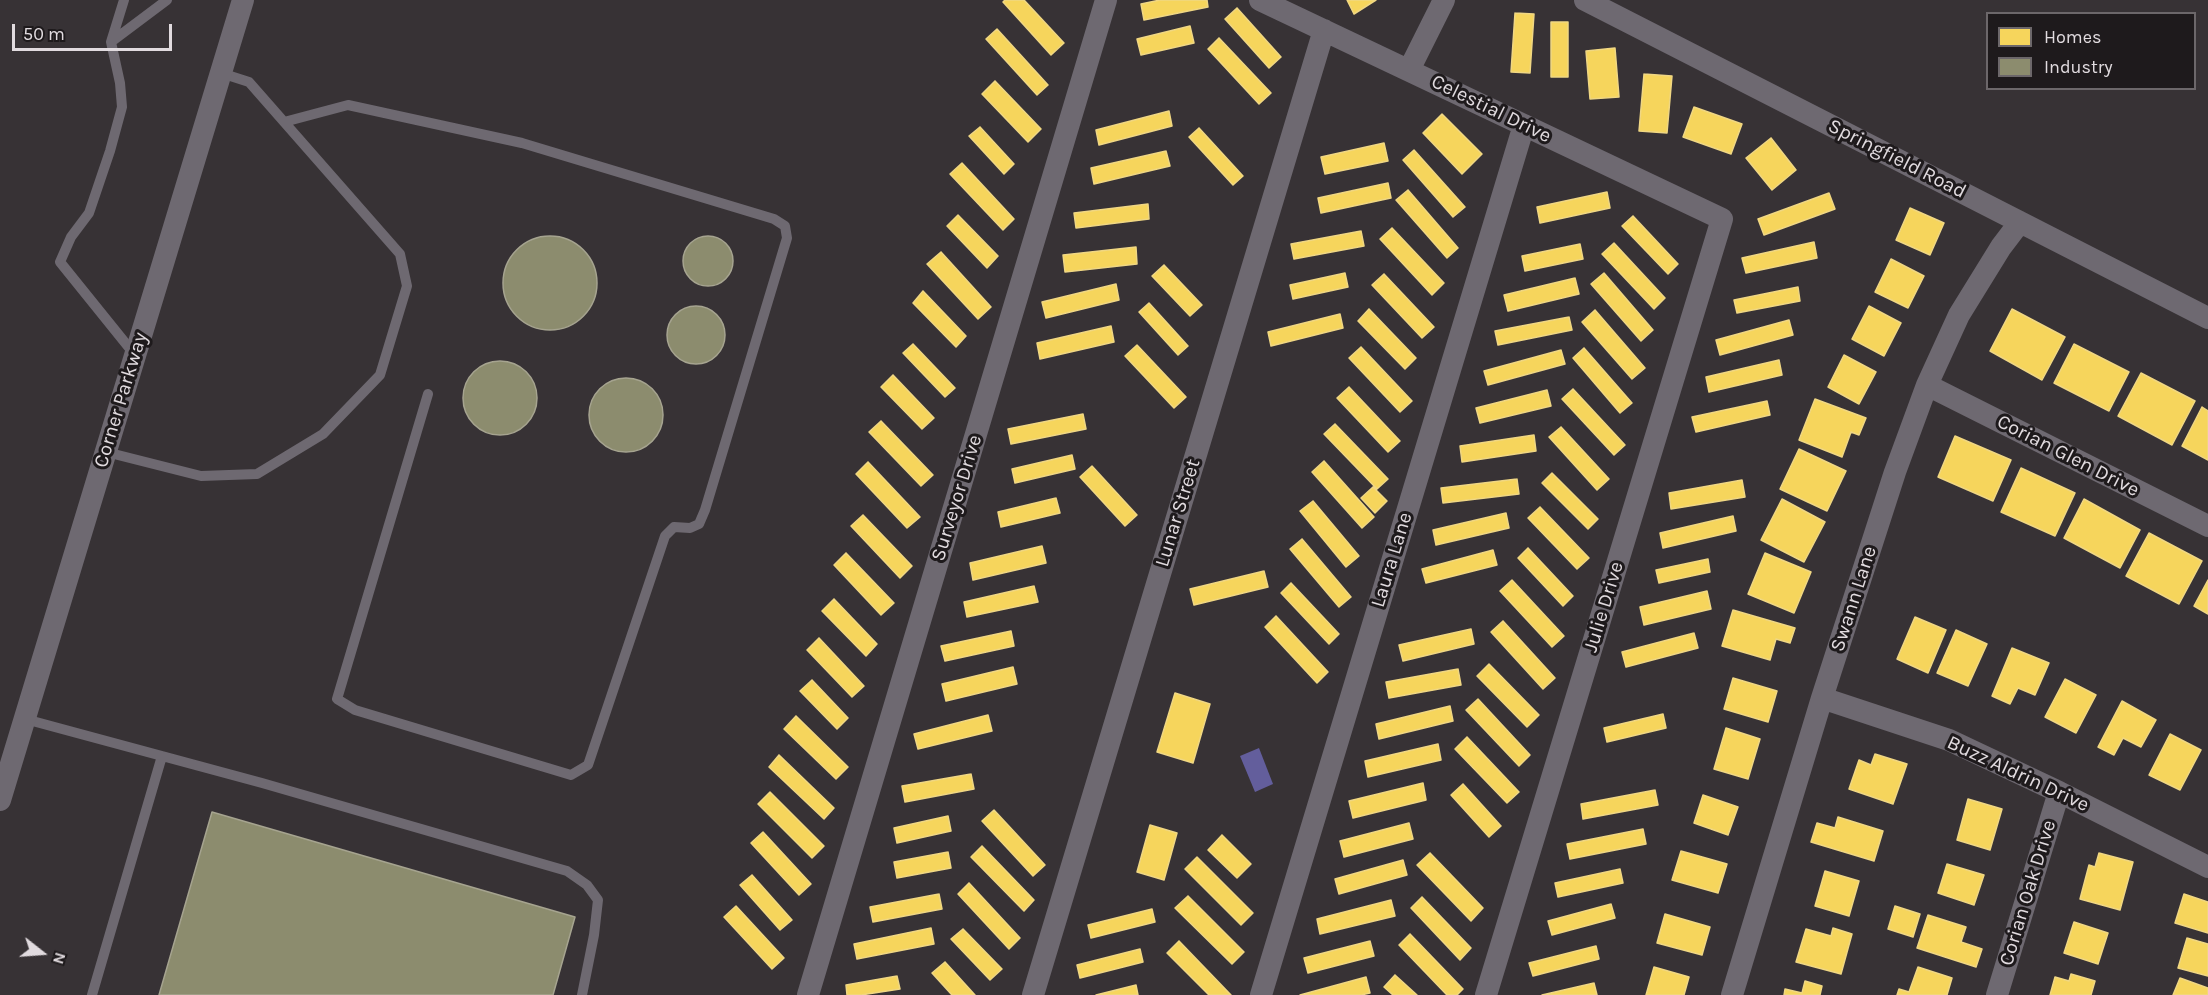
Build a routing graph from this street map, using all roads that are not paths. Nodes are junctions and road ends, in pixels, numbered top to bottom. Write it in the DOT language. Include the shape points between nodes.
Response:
graph roads {
  1 [pos="124,0"];
  2 [pos="167,0"];
  3 [pos="243,0"];
  4 [pos="1106,0"];
  5 [pos="1260,0"];
  6 [pos="1443,0"];
  7 [pos="1586,0"];
  8 [pos="1324,30"];
  9 [pos="111,42"];
  10 [pos="1409,70"];
  11 [pos="221,73"];
  12 [pos="284,122"];
  13 [pos="1524,125"];
  14 [pos="1722,219"];
  15 [pos="2020,222"];
  16 [pos="2208,318"];
  17 [pos="135,355"];
  18 [pos="1927,385"];
  19 [pos="428,394"];
  20 [pos="106,452"];
  21 [pos="2208,526"];
  22 [pos="1822,698"];
  23 [pos="25,719"];
  24 [pos="162,756"];
  25 [pos="2059,792"];
  26 [pos="0,800"];
  27 [pos="2208,867"];
  28 [pos="92,995"];
  29 [pos="582,995"];
  30 [pos="808,995"];
  31 [pos="1033,995"];
  32 [pos="1261,995"];
  33 [pos="1486,995"];
  34 [pos="1732,995"];
  35 [pos="1997,995"];
  1 -- 9 [label="lane"];
  2 -- 9 [label="lane"];
  3 -- 11 [label="street, Corner Parkway"];
  4 -- 30 [label="street, Surveyor Drive"];
  5 -- 8 [label="street, Celestial Drive"];
  6 -- 10 [label="street"];
  7 -- 15 [label="street, Springfield Road"];
  8 -- 10 [label="street, Celestial Drive"];
  8 -- 31 [label="street, Lunar Street"];
  9 -- 17 [label="lane" via="122,107 89,213 71,237 60,262"];
  10 -- 13 [label="street, Celestial Drive"];
  11 -- 12 [label="lane" via="249,82"];
  11 -- 17 [label="street, Corner Parkway"];
  12 -- 19 [label="lane" via="348,105 522,143 774,219 785,226 787,238 705,510 699,524 674,527 664,536 588,765 571,775 355,710 337,699"];
  12 -- 20 [label="lane" via="400,254 407,286 380,375 323,434 256,474 201,476"];
  13 -- 14 [label="street, Celestial Drive"];
  13 -- 32 [label="street, Laura Lane"];
  14 -- 33 [label="street, Julie Drive"];
  15 -- 16 [label="street, Springfield Road"];
  15 -- 18 [label="street, Swann Lane" via="1959,315"];
  17 -- 20 [label="street, Corner Parkway"];
  18 -- 21 [label="street, Corian Glen Drive"];
  18 -- 22 [label="street, Swann Lane"];
  20 -- 23 [label="street, Corner Parkway"];
  22 -- 25 [label="street, Buzz Aldrin Drive" via="1948,740"];
  22 -- 34 [label="street, Swann Lane"];
  23 -- 24 [label="lane"];
  23 -- 26 [label="street, Corner Parkway"];
  24 -- 28 [label="lane"];
  24 -- 29 [label="lane" via="567,871 587,885 598,900"];
  25 -- 27 [label="street, Buzz Aldrin Drive"];
  25 -- 35 [label="street, Corian Oak Drive"];
}
